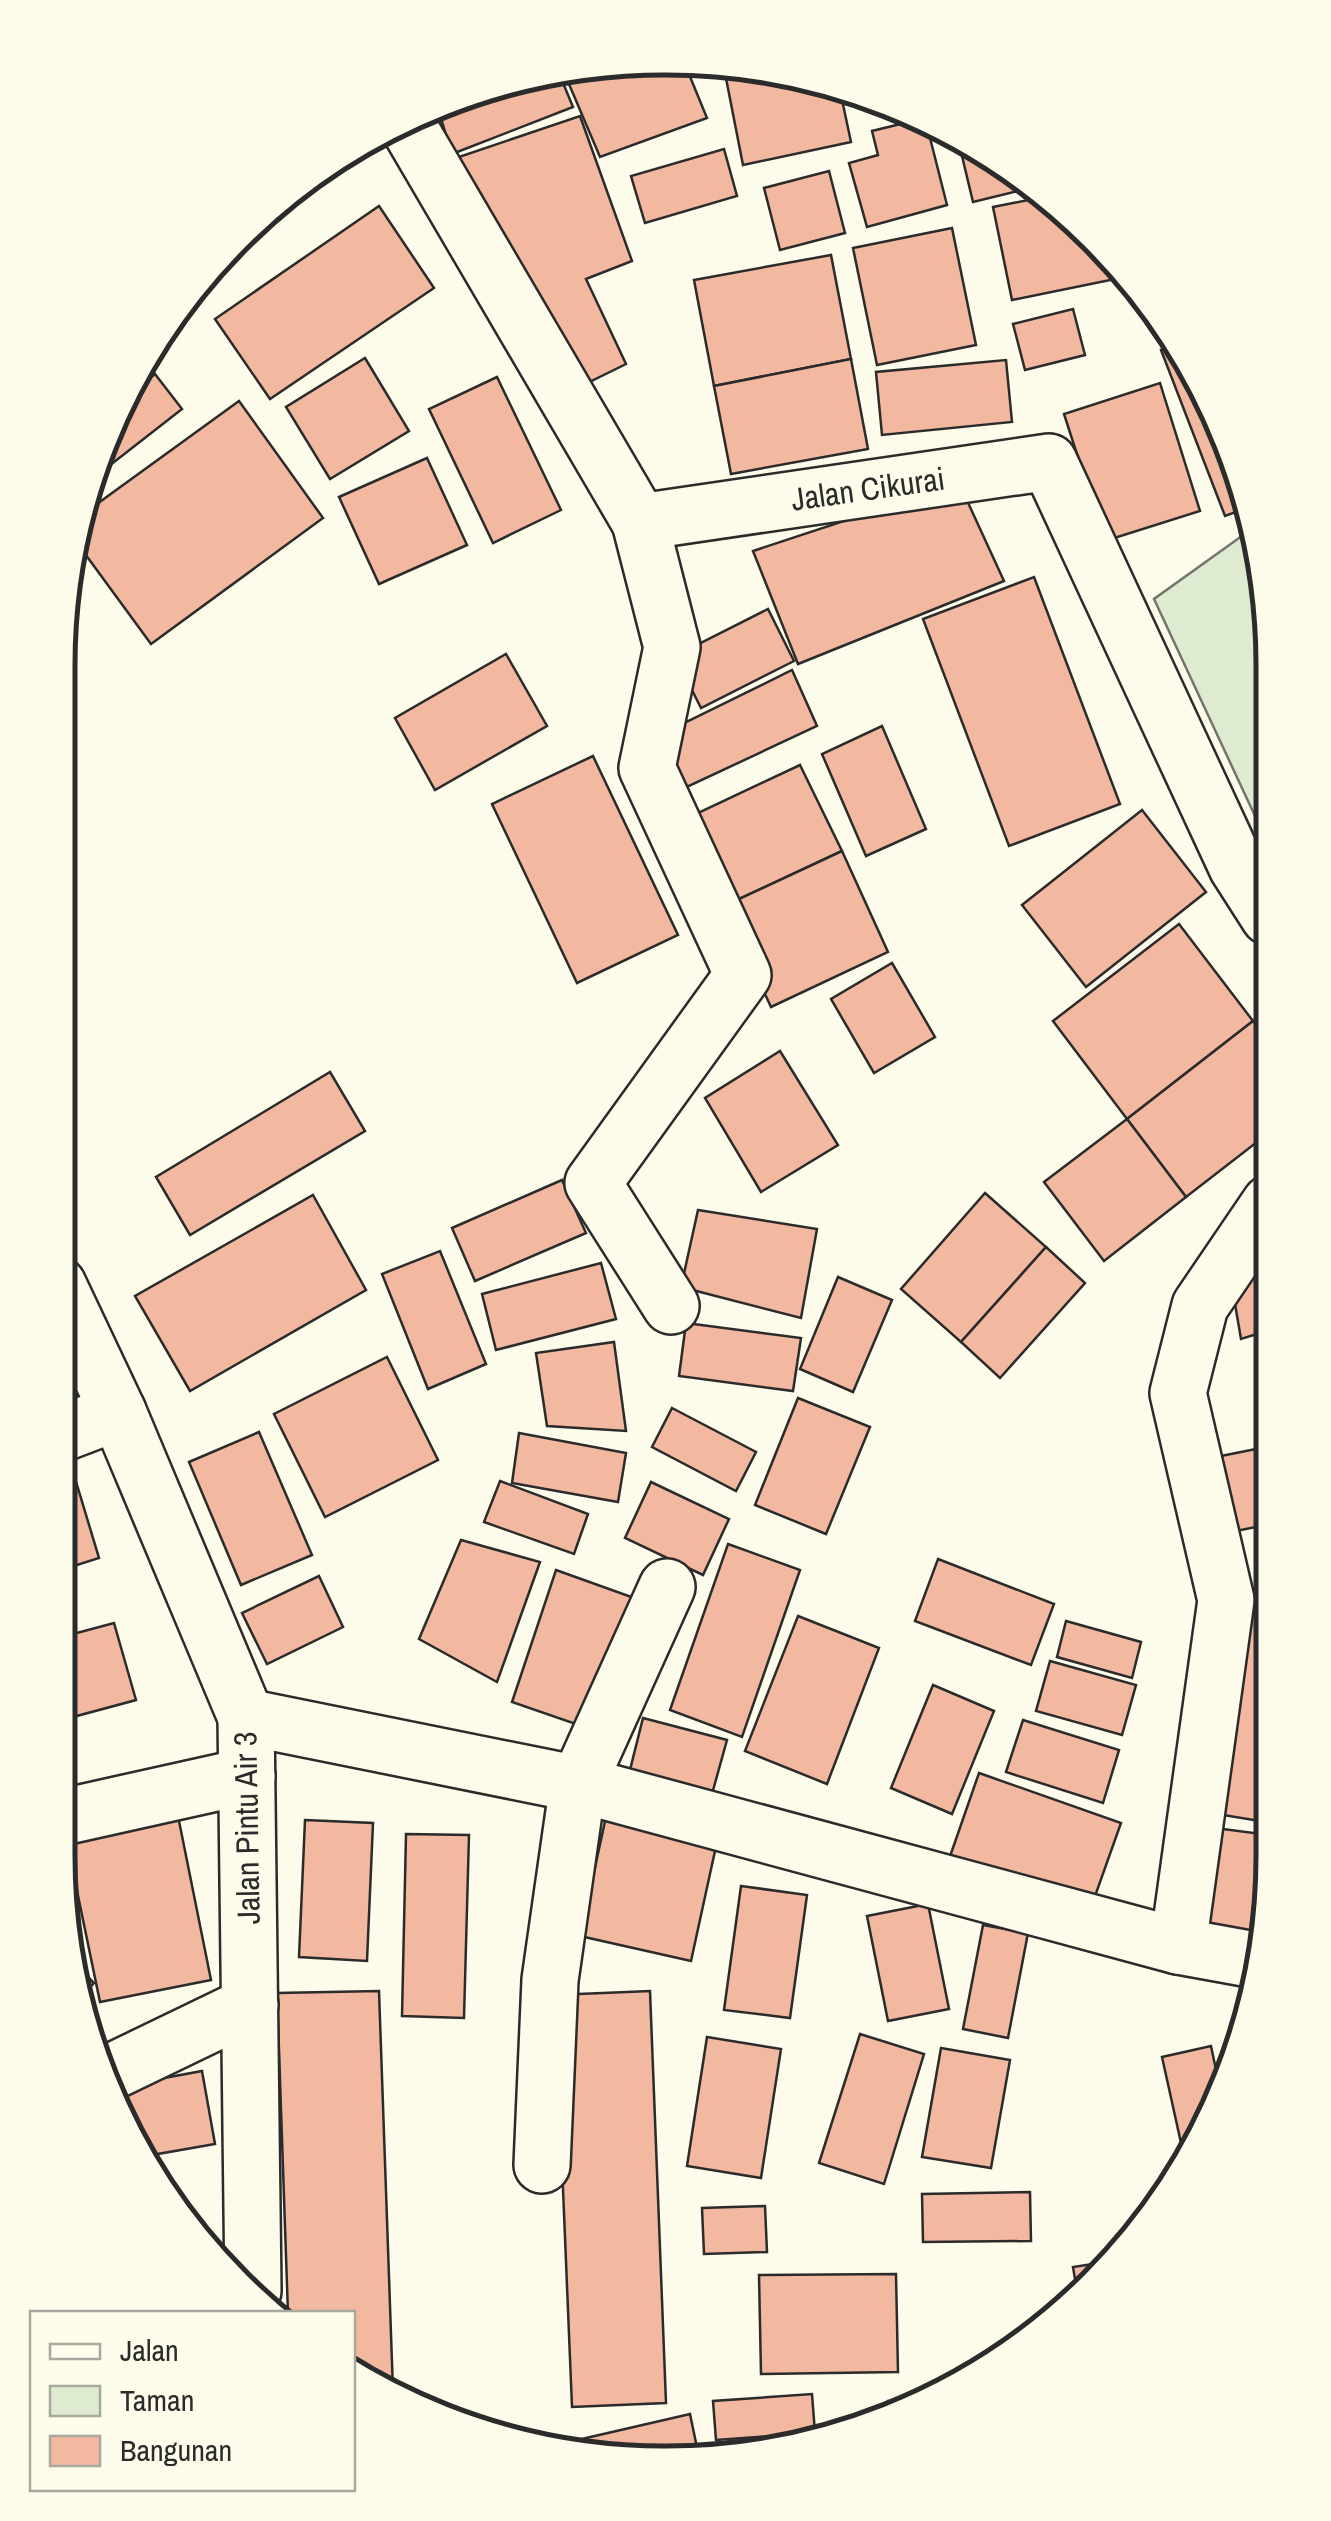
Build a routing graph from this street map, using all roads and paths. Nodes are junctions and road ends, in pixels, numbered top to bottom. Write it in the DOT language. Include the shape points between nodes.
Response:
graph roads {
  1 [pos="412,133"];
  2 [pos="640,522"];
  3 [pos="1256,897"];
  4 [pos="1256,1224"];
  5 [pos="671,1306"];
  6 [pos="75,1320"];
  7 [pos="118,1412"];
  8 [pos="75,1428"];
  9 [pos="667,1587"];
  10 [pos="246,1717"];
  11 [pos="246,1776"];
  12 [pos="578,1784"];
  13 [pos="75,1814"];
  14 [pos="1178,1946"];
  15 [pos="1247,1959"];
  16 [pos="250,2004"];
  17 [pos="116,2070"];
  18 [pos="542,2165"];
  19 [pos="253,2278"];
  1 -- 2 [label="street"];
  2 -- 3 [label="street, Jalan Cikurai" via="1049,462"];
  2 -- 5 [label="street" via="672,647 647,768 743,976 593,1183"];
  4 -- 14 [label="street" via="1200,1306 1178,1393 1226,1600"];
  6 -- 7 [label="street, Jalan Pintu Air 3"];
  7 -- 8 [label="street"];
  7 -- 10 [label="street, Jalan Pintu Air 3"];
  9 -- 12 [label="street"];
  10 -- 11 [label="street, Jalan Pintu Air 3"];
  10 -- 12 [label="street"];
  11 -- 13 [label="street"];
  11 -- 16 [label="street, Jalan Pintu Air 3"];
  12 -- 14 [label="street"];
  12 -- 18 [label="street" via="550,1980"];
  14 -- 15 [label="street"];
  16 -- 17 [label="street"];
  16 -- 19 [label="street, Jalan Pintu Air 3"];
}
